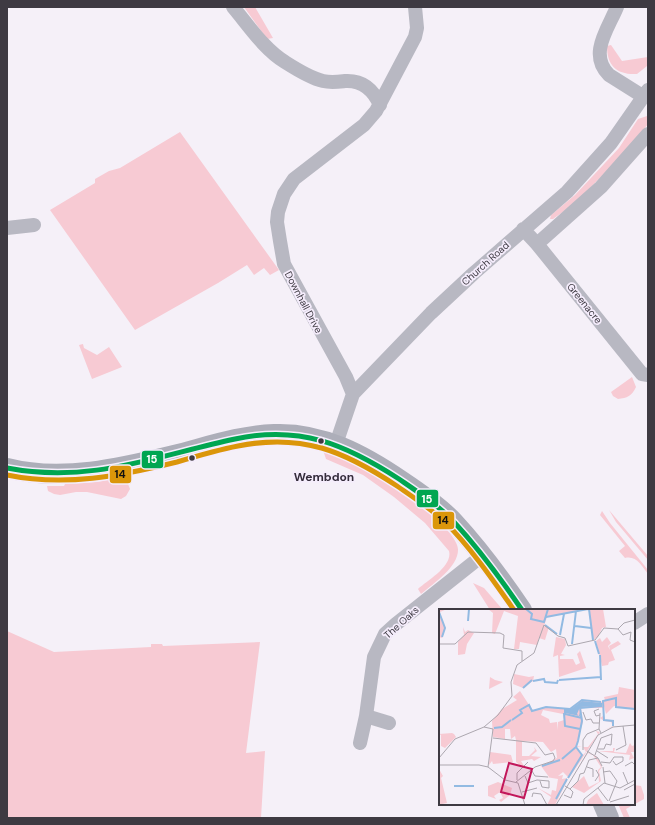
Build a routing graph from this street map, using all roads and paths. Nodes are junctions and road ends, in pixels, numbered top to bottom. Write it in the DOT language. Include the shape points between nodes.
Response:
graph roads {
  1 [pos="233,7"];
  2 [pos="415,7"];
  3 [pos="617,7"];
  4 [pos="646,94"];
  5 [pos="380,105"];
  6 [pos="648,134"];
  7 [pos="34,225"];
  8 [pos="7,228"];
  9 [pos="523,229"];
  10 [pos="538,244"];
  11 [pos="648,375"];
  12 [pos="353,394"];
  13 [pos="336,444"];
  14 [pos="7,468"];
  15 [pos="482,555"];
  16 [pos="521,609"];
  17 [pos="648,614"];
  18 [pos="635,622"];
  19 [pos="366,716"];
  20 [pos="389,723"];
  21 [pos="360,743"];
  22 [pos="604,805"];
  23 [pos="610,818"];
  1 -- 5 [label="street" via="273,55 323,81 361,83 376,95"];
  2 -- 5 [label="street, Downhall Drive" via="415,37"];
  3 -- 4 [label="street" via="600,45 599,58 605,71 610,75"];
  4 -- 9 [label="street, Church Road" via="611,143 568,192"];
  5 -- 12 [label="street, Downhall Drive" via="364,125 294,179 284,194 278,212 284,264"];
  6 -- 10 [label="street" via="601,187"];
  7 -- 8 [label="street"];
  9 -- 10 [label="street, Greenacre"];
  9 -- 12 [label="street, Church Road" via="431,313"];
  10 -- 11 [label="street, Greenacre" via="642,374"];
  12 -- 13 [label="street, Church Road"];
  13 -- 14 [label="main road" via="315,438 274,434 247,437 150,461 77,473 39,473"];
  13 -- 15 [label="main road" via="374,462 419,492 453,521"];
  15 -- 16 [label="main road"];
  15 -- 19 [label="street, The Oaks" via="385,634 374,657"];
  17 -- 18 [label="street"];
  19 -- 20 [label="street"];
  19 -- 21 [label="street, The Oaks"];
  22 -- 23 [label="main road"];
}
